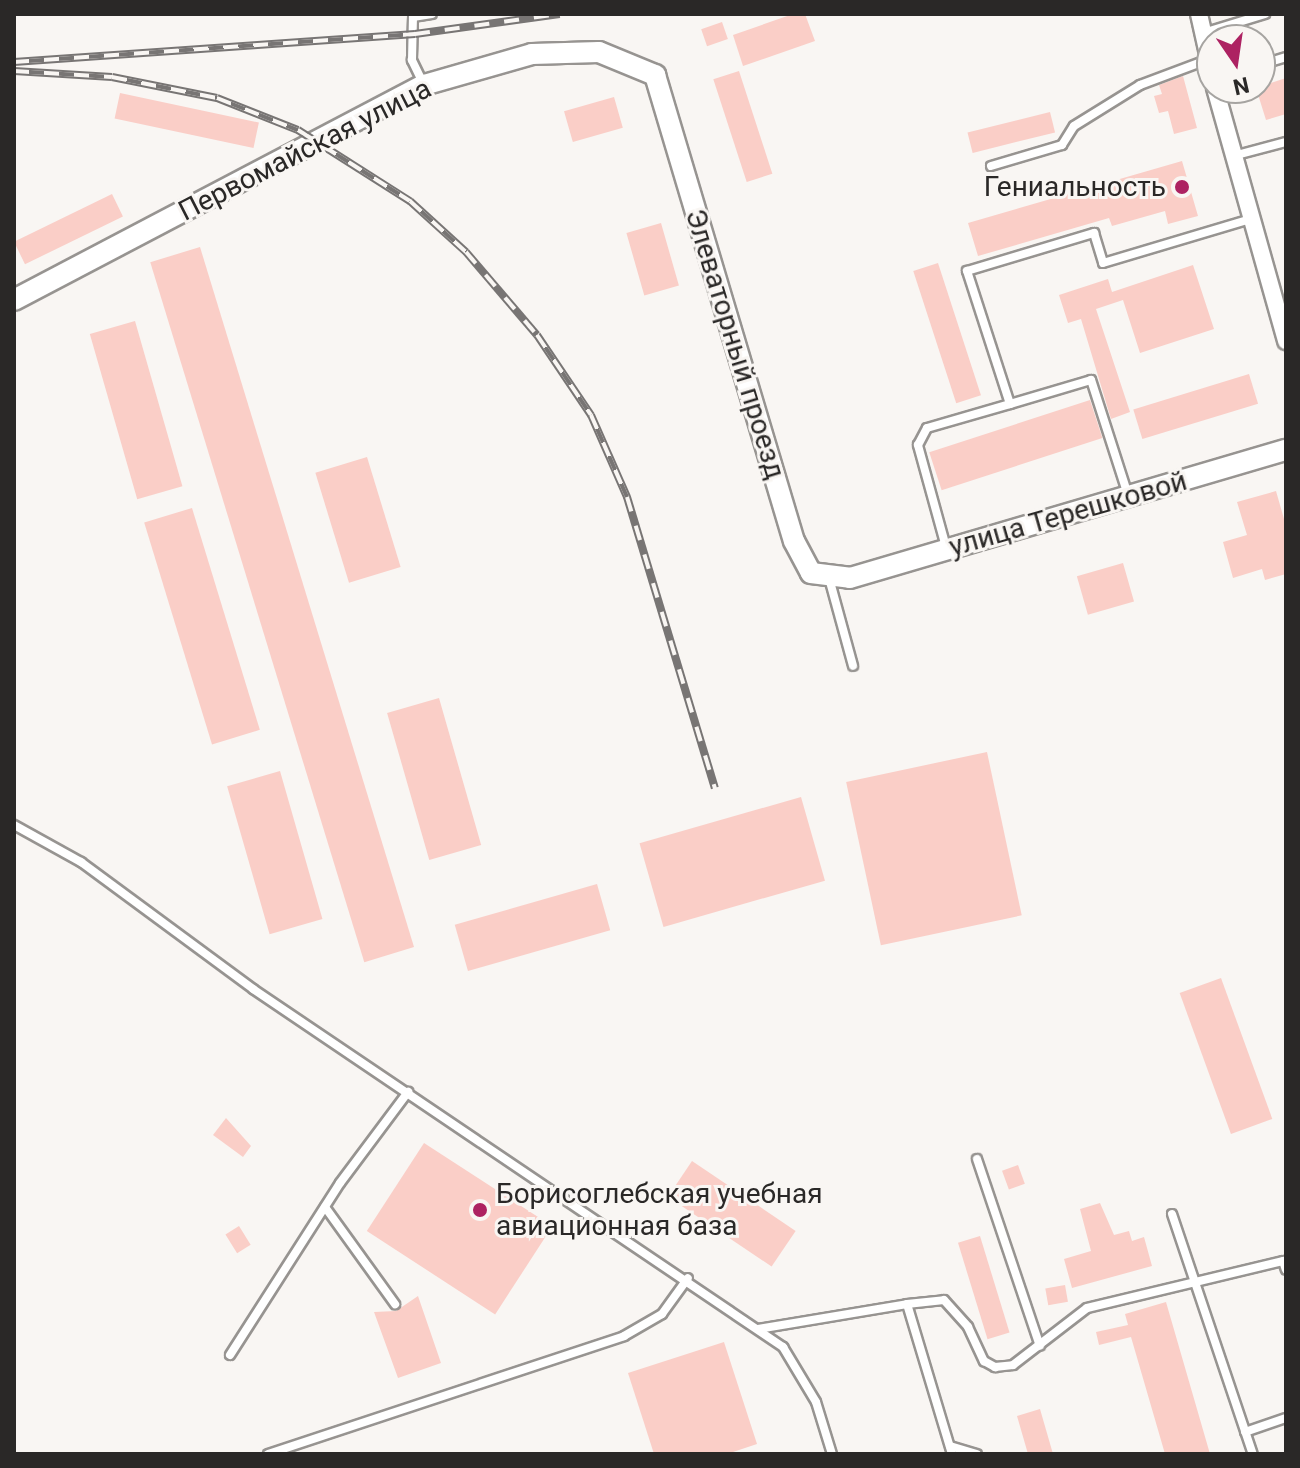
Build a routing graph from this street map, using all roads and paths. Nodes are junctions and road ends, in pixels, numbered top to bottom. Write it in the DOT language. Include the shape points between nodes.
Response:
graph roads {
  1 [pos="432,14"];
  2 [pos="1265,14"];
  3 [pos="413,15"];
  4 [pos="1232,24"];
  5 [pos="1196,70"];
  6 [pos="655,75"];
  7 [pos="424,85"];
  8 [pos="1219,104"];
  9 [pos="1286,142"];
  10 [pos="1233,156"];
  11 [pos="991,166"];
  12 [pos="1251,219"];
  13 [pos="14,300"];
  14 [pos="1286,341"];
  15 [pos="1010,404"];
  16 [pos="1286,450"];
  17 [pos="1128,496"];
  18 [pos="947,549"];
  19 [pos="828,575"];
  20 [pos="853,666"];
  21 [pos="14,825"];
  22 [pos="408,1092"];
  23 [pos="977,1159"];
  24 [pos="325,1207"];
  25 [pos="1172,1214"];
  26 [pos="1286,1270"];
  27 [pos="688,1278"];
  28 [pos="1190,1283"];
  29 [pos="395,1304"];
  30 [pos="907,1304"];
  31 [pos="758,1329"];
  32 [pos="1040,1346"];
  33 [pos="230,1355"];
  34 [pos="1286,1418"];
  35 [pos="1245,1432"];
  36 [pos="951,1450"];
  37 [pos="268,1454"];
  38 [pos="832,1454"];
  39 [pos="977,1454"];
  40 [pos="1253,1454"];
  1 -- 3 [label="lane"];
  2 -- 4 [label="lane"];
  3 -- 7 [label="lane" via="412,60"];
  5 -- 11 [label="lane" via="1140,85 1074,126 1062,145"];
  6 -- 7 [label="street, Первомайская улица" via="599,52 532,54"];
  6 -- 19 [label="street, Элеваторный проезд" via="794,541 811,573"];
  7 -- 13 [label="street, Первомайская улица"];
  8 -- 10 [label="street"];
  9 -- 10 [label="lane"];
  10 -- 12 [label="street"];
  12 -- 14 [label="street"];
  12 -- 15 [label="lane" via="1103,263 1094,233 967,271"];
  15 -- 17 [label="lane" via="1091,380"];
  15 -- 18 [label="lane" via="927,428 918,445"];
  16 -- 17 [label="street, улица Терешковой"];
  17 -- 18 [label="street, улица Терешковой"];
  18 -- 19 [label="street, улица Терешковой" via="850,578"];
  19 -- 20 [label="lane"];
  21 -- 22 [label="lane" via="81,862 253,989"];
  22 -- 24 [label="lane"];
  22 -- 27 [label="lane"];
  23 -- 32 [label="lane"];
  24 -- 29 [label="lane"];
  24 -- 33 [label="lane"];
  25 -- 28 [label="lane"];
  26 -- 28 [label="lane" via="1283,1261"];
  27 -- 31 [label="lane"];
  27 -- 37 [label="lane" via="662,1314 624,1336"];
  28 -- 32 [label="lane" via="1087,1308"];
  28 -- 35 [label="lane"];
  30 -- 31 [label="lane"];
  30 -- 32 [label="lane" via="944,1300 968,1327 984,1361 995,1367 1013,1365"];
  30 -- 36 [label="lane"];
  31 -- 38 [label="lane" via="797,1364"];
  34 -- 35 [label="lane"];
  35 -- 40 [label="lane"];
  36 -- 39 [label="lane"];
}
